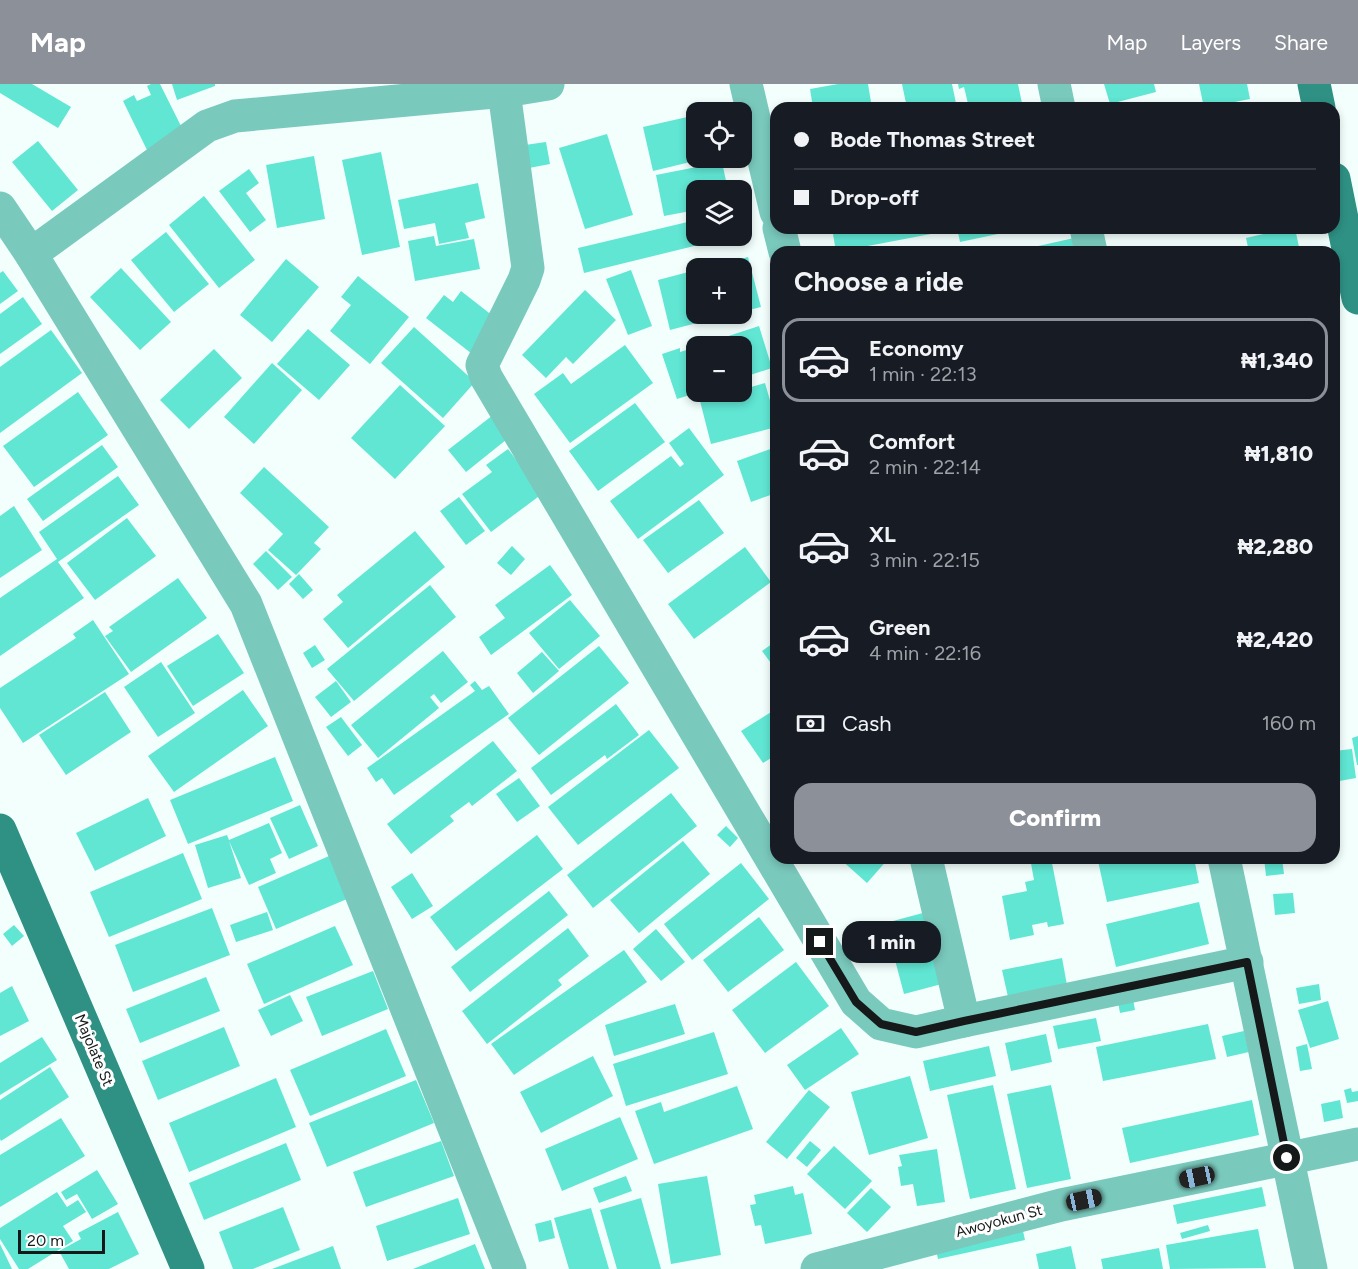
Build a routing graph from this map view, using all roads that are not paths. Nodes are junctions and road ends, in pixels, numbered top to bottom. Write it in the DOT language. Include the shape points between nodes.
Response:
graph roads {
  1 [pos="548,84"];
  2 [pos="746,84"];
  3 [pos="1054,84"];
  4 [pos="1314,84"];
  5 [pos="504,88"];
  6 [pos="1058,102"];
  7 [pos="1318,102"];
  8 [pos="770,186"];
  9 [pos="0,208"];
  10 [pos="1340,208"];
  11 [pos="31,254"];
  12 [pos="1358,298"];
  13 [pos="0,830"];
  14 [pos="770,857"];
  15 [pos="774,864"];
  16 [pos="927,864"];
  17 [pos="1225,864"];
  18 [pos="1247,962"];
  19 [pos="964,1021"];
  20 [pos="1358,1144"];
  21 [pos="1287,1158"];
  22 [pos="188,1269"];
  23 [pos="510,1269"];
  24 [pos="818,1269"];
  25 [pos="1311,1269"];
  1 -- 5 [label="street"];
  2 -- 8 [label="street"];
  3 -- 6 [label="street"];
  4 -- 7 [label="main road"];
  5 -- 11 [label="street" via="235,116 207,126"];
  5 -- 14 [label="street" via="528,268 482,365 486,377"];
  9 -- 11 [label="street"];
  10 -- 12 [label="main road"];
  11 -- 23 [label="street" via="246,604"];
  13 -- 22 [label="main road, Majolate St"];
  15 -- 19 [label="street" via="856,1002 881,1024 916,1032"];
  16 -- 19 [label="street"];
  17 -- 18 [label="street"];
  18 -- 19 [label="street"];
  18 -- 21 [label="street"];
  20 -- 21 [label="street, Awoyokun St"];
  21 -- 24 [label="street, Awoyokun St" via="1061,1205"];
  21 -- 25 [label="street"];
}
